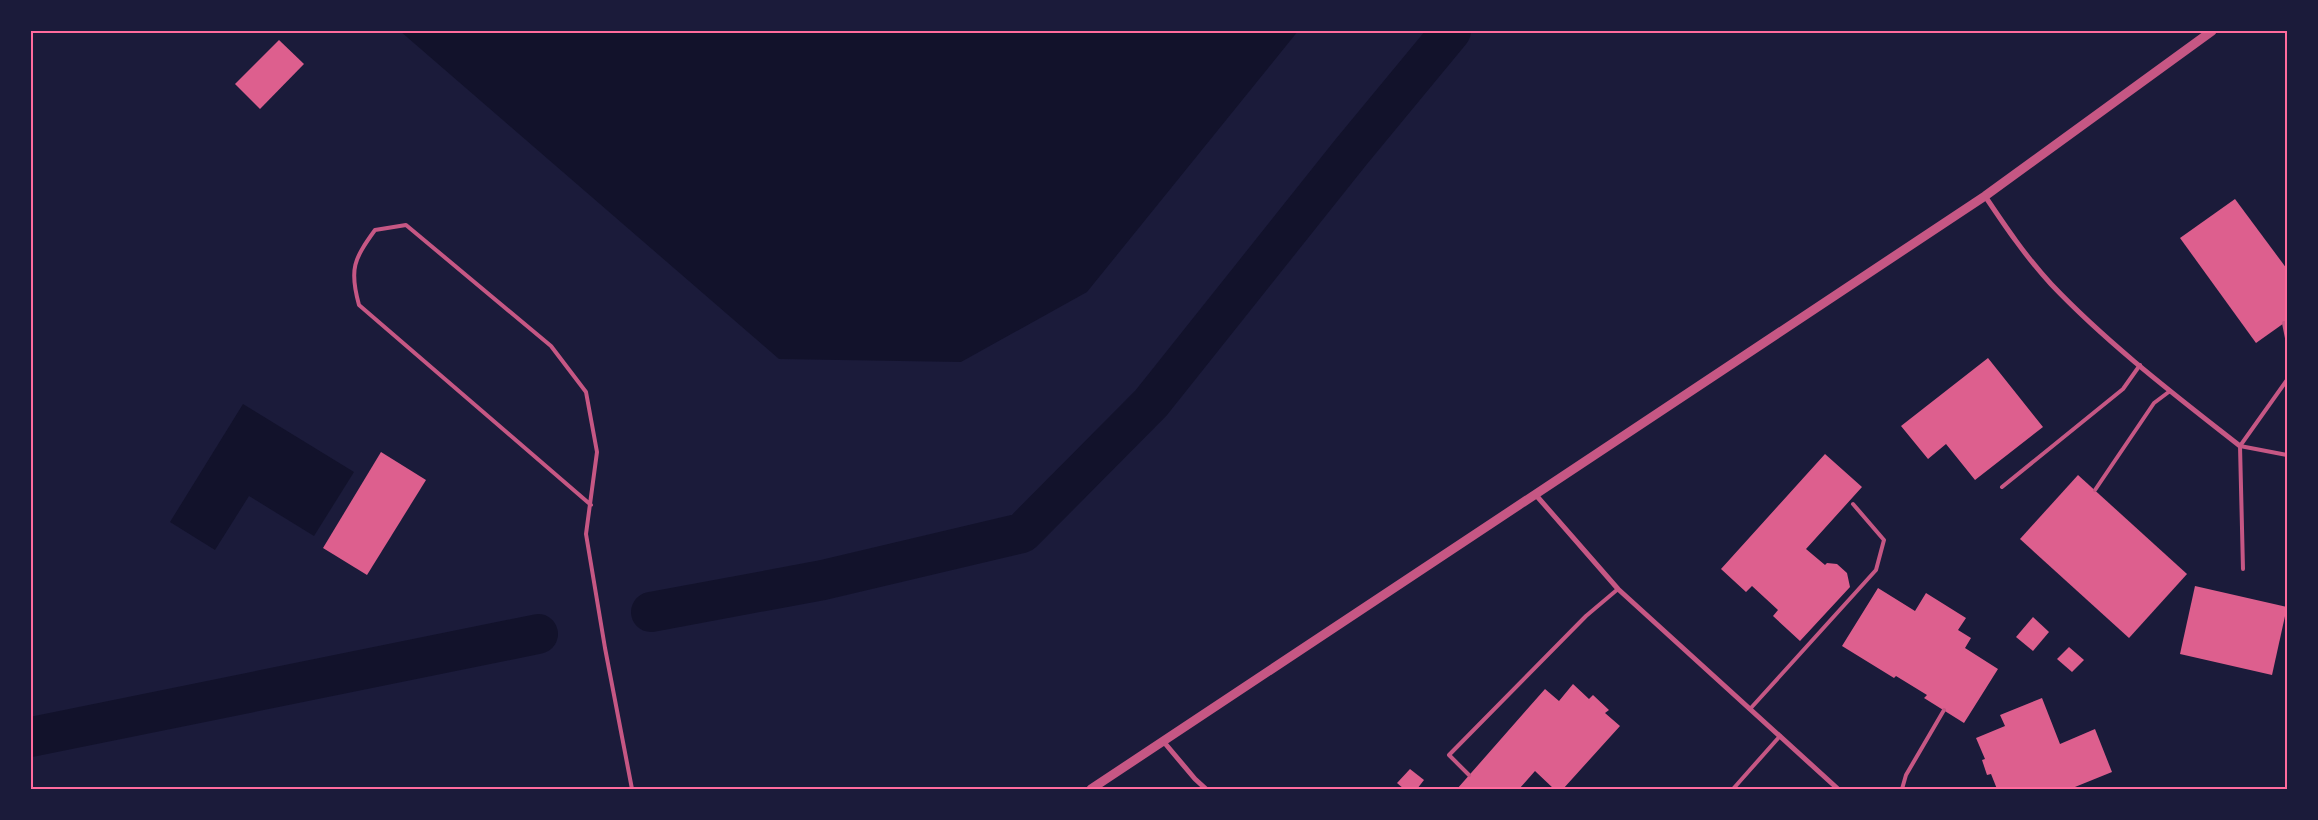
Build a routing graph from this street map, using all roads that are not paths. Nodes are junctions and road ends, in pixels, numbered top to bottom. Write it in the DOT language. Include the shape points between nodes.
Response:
graph roads {
  1 [pos="2212,31"];
  2 [pos="1985,196"];
  3 [pos="2284,323"];
  4 [pos="2287,338"];
  5 [pos="2140,365"];
  6 [pos="2287,380"];
  7 [pos="2170,391"];
  8 [pos="2240,446"];
  9 [pos="2287,455"];
  10 [pos="2002,487"];
  11 [pos="2095,490"];
  12 [pos="1535,494"];
  13 [pos="1853,504"];
  14 [pos="590,505"];
  15 [pos="2243,569"];
  16 [pos="1618,589"];
  17 [pos="1750,709"];
  18 [pos="1944,710"];
  19 [pos="1780,736"];
  20 [pos="1163,740"];
  21 [pos="1470,774"];
  22 [pos="632,789"];
  23 [pos="1091,789"];
  24 [pos="1206,789"];
  25 [pos="1733,789"];
  26 [pos="1838,789"];
  27 [pos="1902,789"];
  1 -- 2 [label="street"];
  2 -- 5 [label="street" via="2016,242 2051,284"];
  2 -- 12 [label="street"];
  3 -- 4 [label="lane"];
  5 -- 7 [label="street"];
  5 -- 10 [label="lane" via="2123,389"];
  6 -- 8 [label="lane"];
  7 -- 8 [label="street"];
  7 -- 11 [label="lane" via="2154,403"];
  8 -- 9 [label="lane"];
  8 -- 15 [label="lane"];
  12 -- 16 [label="street"];
  12 -- 20 [label="street"];
  13 -- 17 [label="lane" via="1884,540 1876,570"];
  14 -- 14 [label="lane" via="597,452 586,392 551,346 406,225 375,230 358,254 353,282 360,305"];
  14 -- 22 [label="lane" via="586,534"];
  16 -- 17 [label="street"];
  16 -- 21 [label="lane" via="1586,616 1449,755"];
  17 -- 19 [label="street"];
  18 -- 27 [label="lane" via="1906,775"];
  19 -- 25 [label="lane"];
  19 -- 26 [label="street"];
  20 -- 23 [label="street"];
  20 -- 24 [label="street"];
}
